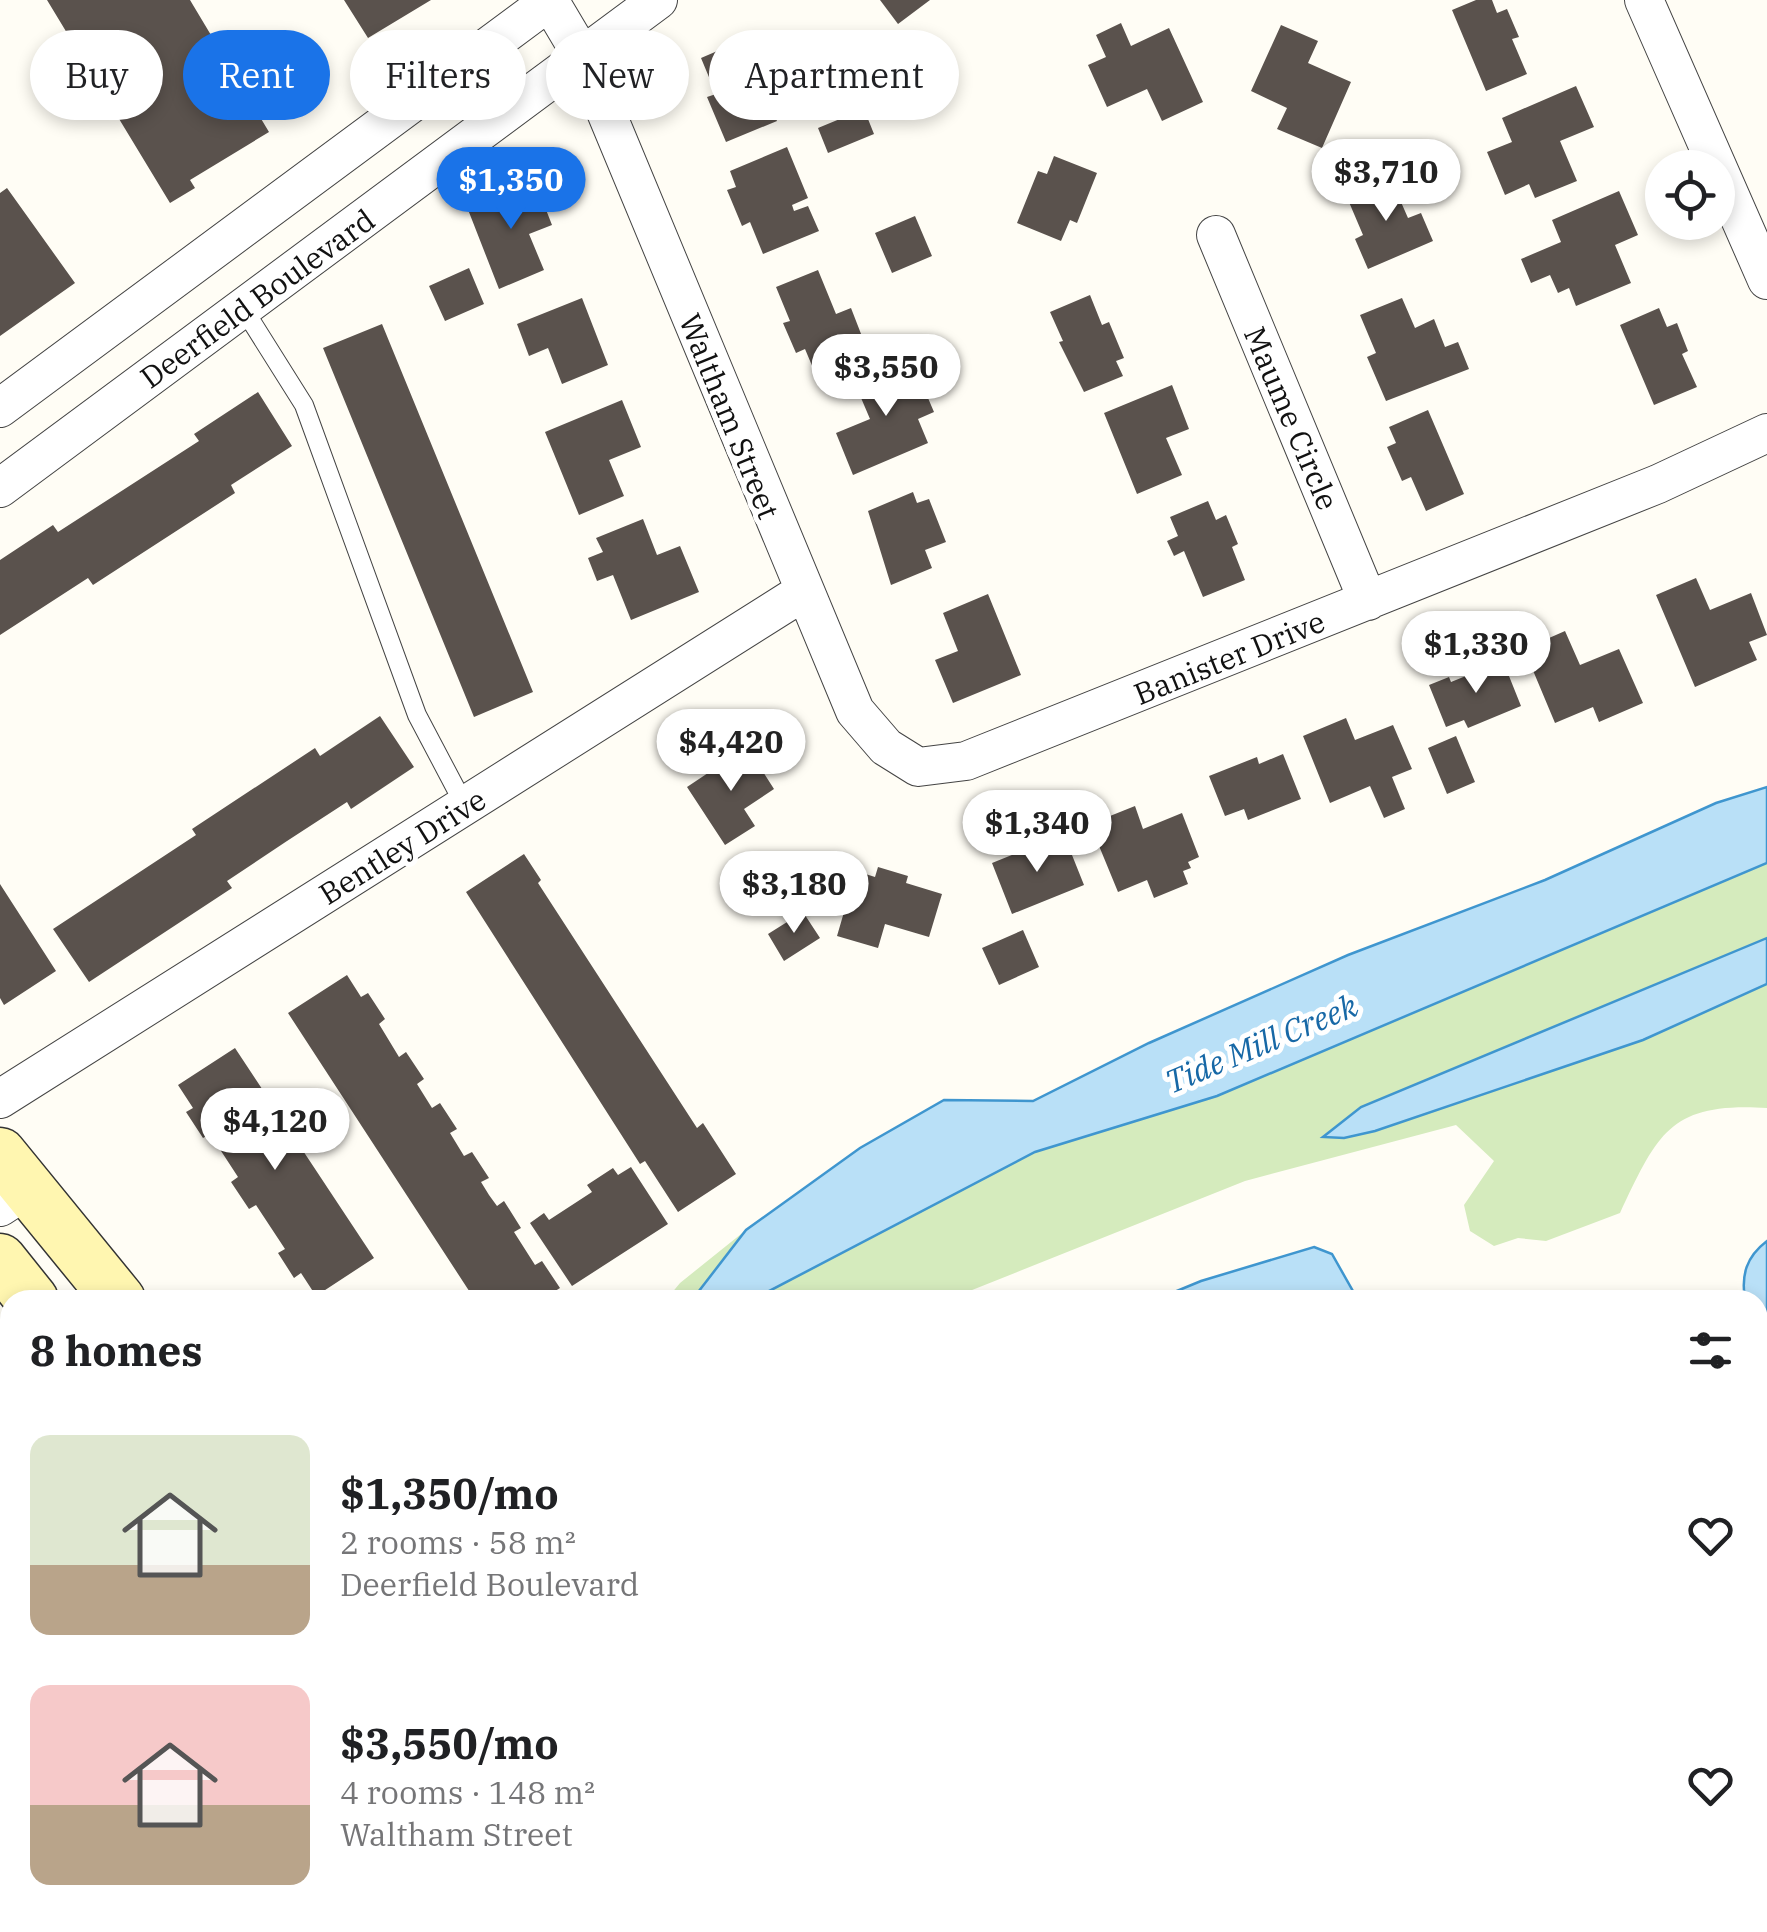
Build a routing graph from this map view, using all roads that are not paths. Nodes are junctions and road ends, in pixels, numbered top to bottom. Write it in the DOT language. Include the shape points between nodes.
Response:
graph roads {
  1 [pos="550,0"];
  2 [pos="658,0"];
  3 [pos="1644,0"];
  4 [pos="567,30"];
  5 [pos="620,30"];
  6 [pos="546,87"];
  7 [pos="609,120"];
  8 [pos="1216,235"];
  9 [pos="1767,280"];
  10 [pos="244,308"];
  11 [pos="0,408"];
  12 [pos="1767,432"];
  13 [pos="0,488"];
  14 [pos="803,592"];
  15 [pos="1368,601"];
  16 [pos="966,761"];
  17 [pos="465,806"];
  18 [pos="0,1100"];
  19 [pos="9,1184"];
  20 [pos="0,1260"];
  21 [pos="24,1290"];
  22 [pos="110,1290"];
  1 -- 4 [label="street, Waltham Street"];
  1 -- 11 [label="street, Deerfield Boulevard"];
  2 -- 5 [label="street, Deerfield Boulevard"];
  3 -- 9 [label="street"];
  6 -- 10 [label="street, Deerfield Boulevard"];
  7 -- 14 [label="street, Waltham Street"];
  8 -- 15 [label="street, Maume Circle"];
  10 -- 13 [label="street, Deerfield Boulevard"];
  10 -- 17 [label="lane" via="304,406 416,715"];
  12 -- 15 [label="street, Banister Drive" via="1658,484"];
  14 -- 16 [label="street, Waltham Street" via="855,712 886,747 918,767"];
  14 -- 17 [label="street, Bentley Drive"];
  15 -- 16 [label="street, Banister Drive"];
  17 -- 18 [label="street, Bentley Drive"];
  19 -- 22 [label="main road"];
  20 -- 21 [label="main road"];
}
